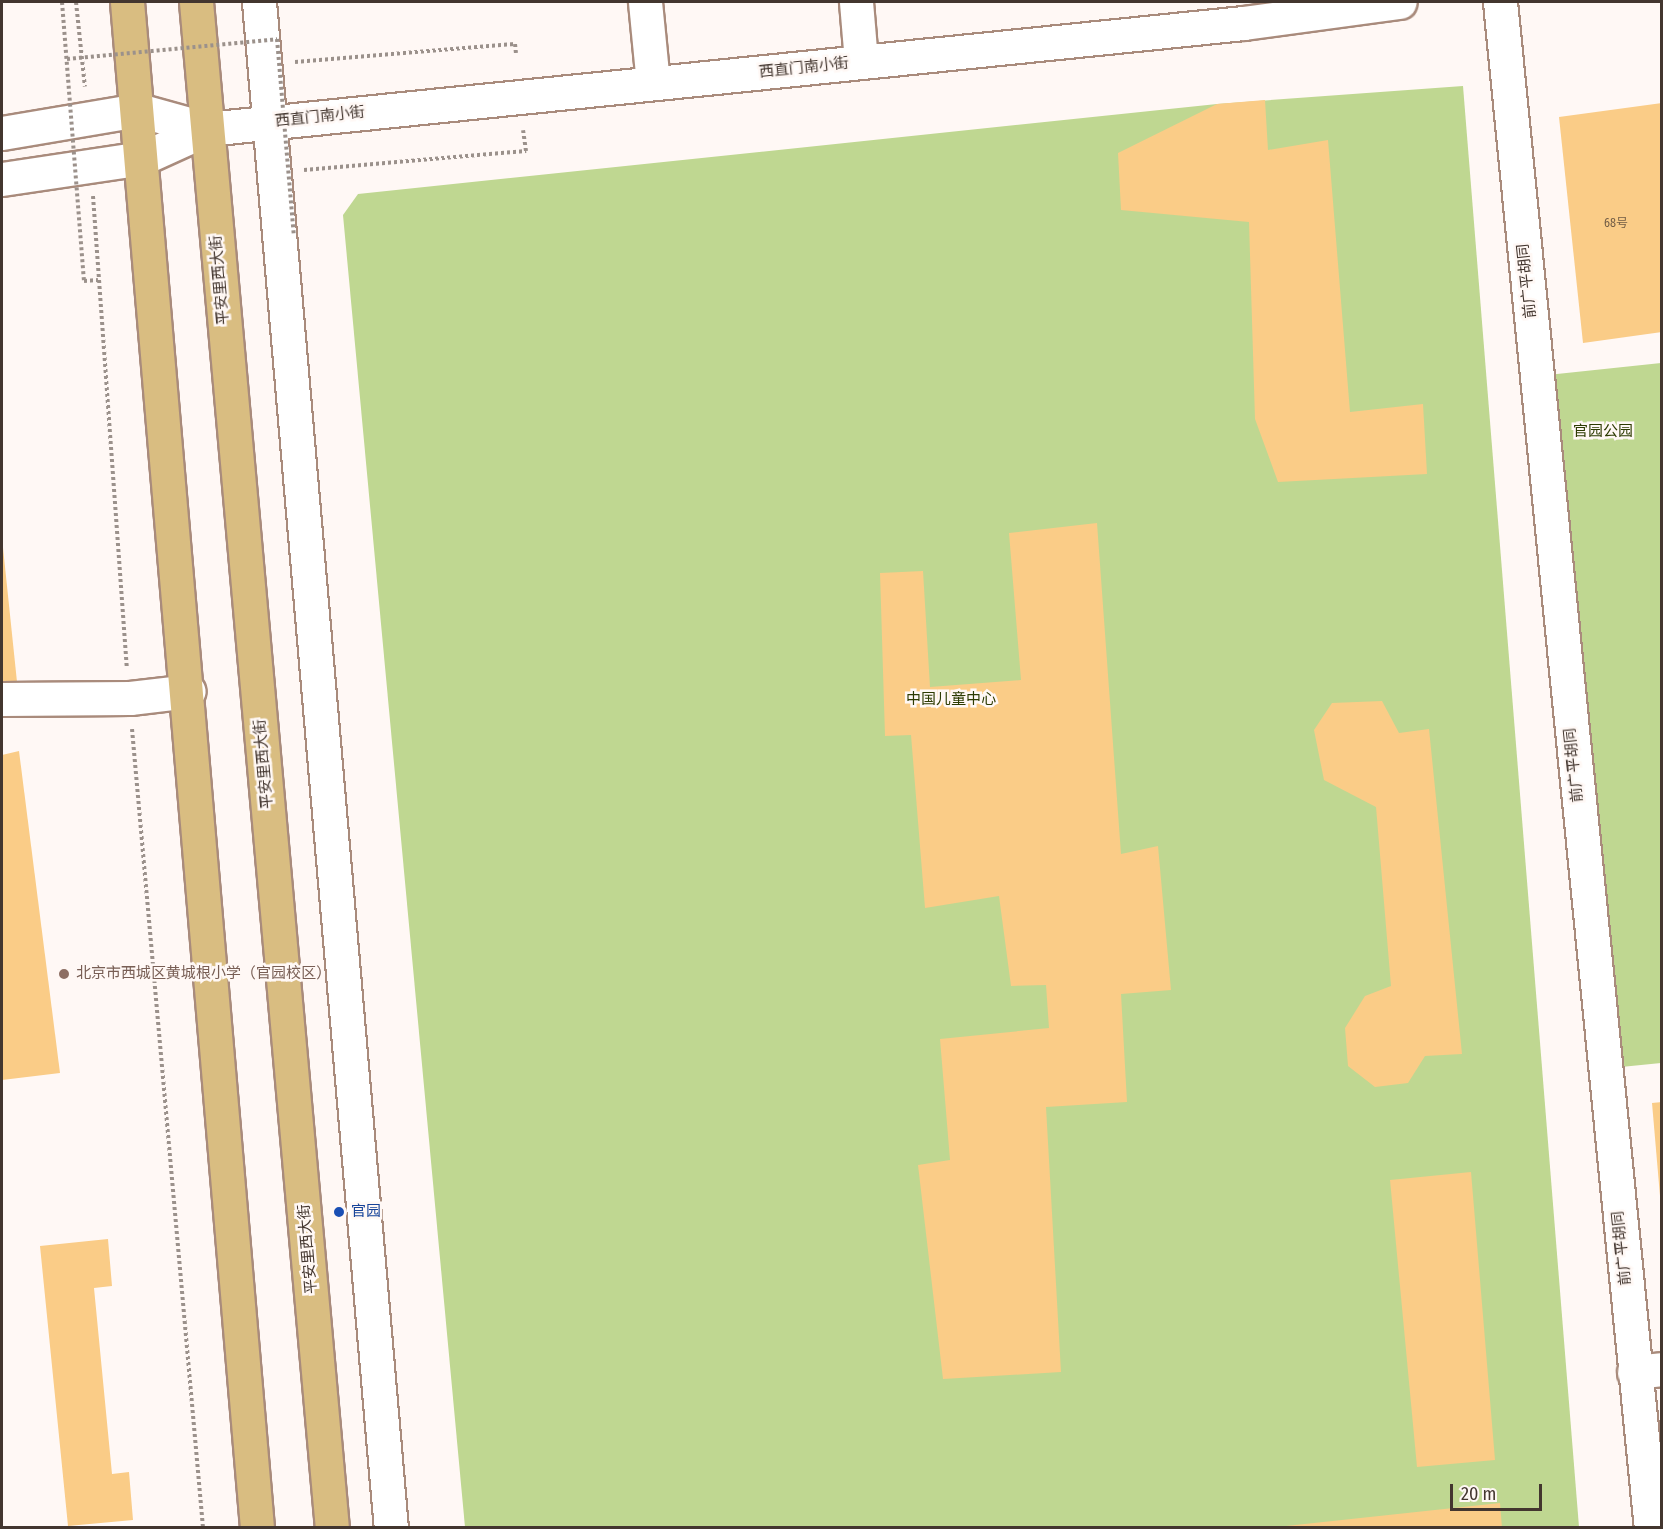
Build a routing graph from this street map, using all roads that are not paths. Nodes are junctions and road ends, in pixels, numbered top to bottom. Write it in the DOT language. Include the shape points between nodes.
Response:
graph roads {
  1 [pos="127,2"];
  2 [pos="196,2"];
  3 [pos="259,2"];
  4 [pos="645,2"];
  5 [pos="856,2"];
  6 [pos="1400,2"];
  7 [pos="1500,2"];
  8 [pos="1243,12"];
  9 [pos="861,62"];
  10 [pos="653,83"];
  11 [pos="138,110"];
  12 [pos="268,122"];
  13 [pos="207,129"];
  14 [pos="2,134"];
  15 [pos="143,158"];
  16 [pos="2,179"];
  17 [pos="189,691"];
  18 [pos="2,699"];
  19 [pos="1648,1371"];
  20 [pos="257,1527"];
  21 [pos="332,1527"];
  22 [pos="391,1527"];
  23 [pos="1651,1527"];
  1 -- 11 [label="main road"];
  2 -- 13 [label="main road, 平安里西大街"];
  3 -- 12 [label="street"];
  4 -- 10 [label="street"];
  5 -- 9 [label="street"];
  6 -- 8 [label="street, 西直门南小街"];
  7 -- 19 [label="street, 前广平胡同"];
  8 -- 9 [label="street, 西直门南小街"];
  9 -- 10 [label="street, 西直门南小街"];
  10 -- 12 [label="street, 西直门南小街"];
  11 -- 13 [label="street, 西直门南小街"];
  11 -- 14 [label="street, 西直门南小街"];
  11 -- 15 [label="main road"];
  12 -- 13 [label="street, 西直门南小街"];
  12 -- 22 [label="street"];
  13 -- 15 [label="street, 西直门南小街"];
  13 -- 21 [label="main road, 平安里西大街"];
  15 -- 16 [label="street, 西直门南小街"];
  15 -- 17 [label="main road"];
  17 -- 18 [label="street" via="130,698"];
  17 -- 20 [label="main road"];
  19 -- 23 [label="street, 前广平胡同"];
}
